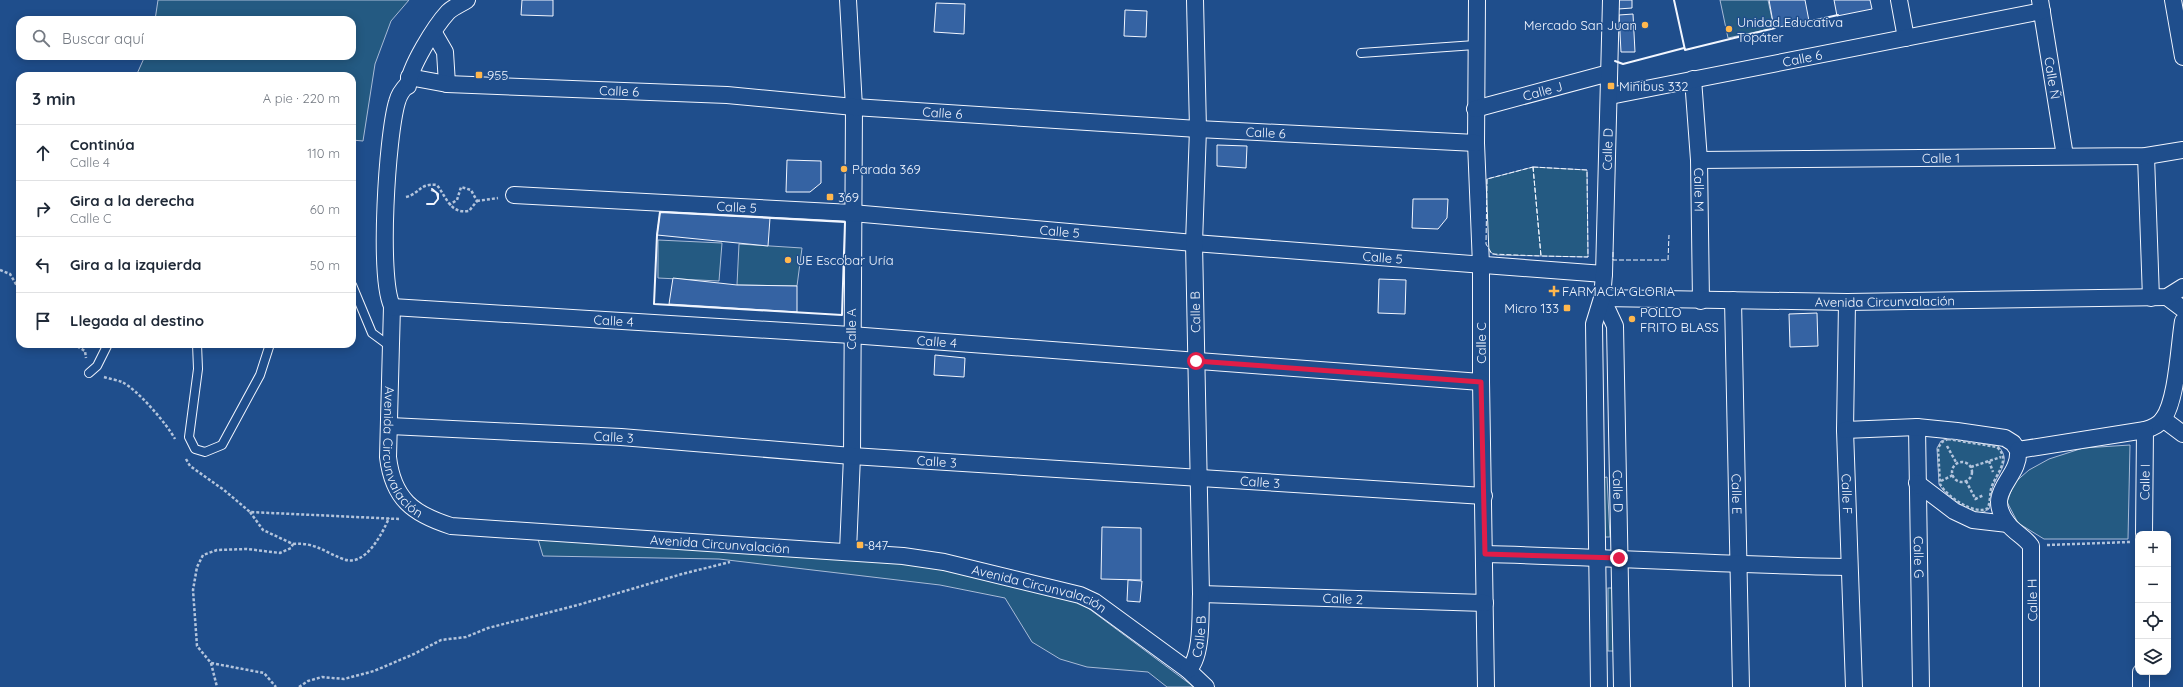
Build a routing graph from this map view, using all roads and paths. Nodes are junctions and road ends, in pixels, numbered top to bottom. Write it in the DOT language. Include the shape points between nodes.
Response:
graph roads {
  1 [pos="467,0"];
  2 [pos="848,0"];
  3 [pos="1195,0"];
  4 [pos="1477,0"];
  5 [pos="1610,0"];
  6 [pos="1899,0"];
  7 [pos="2173,0"];
  8 [pos="2041,6"];
  9 [pos="2180,17"];
  10 [pos="434,33"];
  11 [pos="1906,38"];
  12 [pos="1475,45"];
  13 [pos="1361,53"];
  14 [pos="2183,57"];
  15 [pos="1609,72"];
  16 [pos="1692,79"];
  17 [pos="409,80"];
  18 [pos="447,84"];
  19 [pos="1610,96"];
  20 [pos="854,107"];
  21 [pos="1475,109"];
  22 [pos="1198,129"];
  23 [pos="1476,143"];
  24 [pos="2183,150"];
  25 [pos="2065,156"];
  26 [pos="2146,156"];
  27 [pos="1699,160"];
  28 [pos="514,195"];
  29 [pos="406,197"];
  30 [pos="449,205"];
  31 [pos="852,213"];
  32 [pos="1194,243"];
  33 [pos="1482,265"];
  34 [pos="0,270"];
  35 [pos="1604,274"];
  36 [pos="16,284"];
  37 [pos="2183,288"];
  38 [pos="356,295"];
  39 [pos="1602,298"];
  40 [pos="2151,298"];
  41 [pos="2167,298"];
  42 [pos="1733,300"];
  43 [pos="1701,301"];
  44 [pos="1846,302"];
  45 [pos="392,307"];
  46 [pos="2183,309"];
  47 [pos="2183,321"];
  48 [pos="851,335"];
  49 [pos="80,348"];
  50 [pos="106,348"];
  51 [pos="196,348"];
  52 [pos="269,348"];
  53 [pos="392,348"];
  54 [pos="1196,361"];
  55 [pos="89,373"];
  56 [pos="1481,382"];
  57 [pos="2163,419"];
  58 [pos="390,426"];
  59 [pos="1916,427"];
  60 [pos="1845,430"];
  61 [pos="2145,430"];
  62 [pos="2183,434"];
  63 [pos="1943,441"];
  64 [pos="178,445"];
  65 [pos="2018,450"];
  66 [pos="182,452"];
  67 [pos="852,456"];
  68 [pos="2004,456"];
  69 [pos="1957,464"];
  70 [pos="1971,467"];
  71 [pos="1954,476"];
  72 [pos="1199,477"];
  73 [pos="1966,481"];
  74 [pos="1939,482"];
  75 [pos="1917,483"];
  76 [pos="1484,496"];
  77 [pos="1981,511"];
  78 [pos="250,512"];
  79 [pos="389,518"];
  80 [pos="405,520"];
  81 [pos="2008,524"];
  82 [pos="2144,531"];
  83 [pos="2135,542"];
  84 [pos="293,544"];
  85 [pos="2031,546"];
  86 [pos="848,551"];
  87 [pos="1485,554"];
  88 [pos="1598,557"];
  89 [pos="1619,558"];
  90 [pos="733,561"];
  91 [pos="1740,565"];
  92 [pos="1848,567"];
  93 [pos="1201,594"];
  94 [pos="1485,603"];
  95 [pos="210,663"];
  96 [pos="1188,670"];
  97 [pos="2141,675"];
  98 [pos="217,687"];
  99 [pos="276,687"];
  100 [pos="300,687"];
  101 [pos="1206,687"];
  102 [pos="1486,687"];
  103 [pos="1599,687"];
  104 [pos="1622,687"];
  105 [pos="1740,687"];
  106 [pos="1854,687"];
  107 [pos="1921,687"];
  108 [pos="2031,687"];
  109 [pos="2141,687"];
  1 -- 10 [label="street" via="449,11"];
  2 -- 20 [label="street, Calle A"];
  3 -- 22 [label="street, Calle B"];
  4 -- 12 [label="street, Calle C"];
  5 -- 15 [label="street, Calle D"];
  6 -- 11 [label="street"];
  7 -- 9 [label="street"];
  8 -- 11 [label="street, Calle 6"];
  8 -- 25 [label="street, Calle Ñ"];
  9 -- 14 [label="street"];
  10 -- 17 [label="street"];
  10 -- 18 [label="street" via="445,52"];
  11 -- 16 [label="street, Calle 6"];
  12 -- 13 [label="lane"];
  12 -- 21 [label="street, Calle C"];
  15 -- 19 [label="street, Calle D"];
  15 -- 21 [label="street, Calle J"];
  16 -- 19 [label="street, Calle 6"];
  16 -- 27 [label="street, Calle M"];
  17 -- 18 [label="street, Calle 6"];
  17 -- 45 [label="street, Avenida Circunvalación" via="397,160 396,290"];
  18 -- 20 [label="street, Calle 6" via="727,95"];
  19 -- 35 [label="street, Calle D"];
  20 -- 22 [label="street, Calle 6"];
  20 -- 31 [label="street, Calle A"];
  21 -- 23 [label="street, Calle C"];
  22 -- 23 [label="street, Calle 6"];
  22 -- 32 [label="street, Calle B"];
  23 -- 33 [label="street, Calle C"];
  24 -- 26 [label="street, Calle 1"];
  25 -- 26 [label="street, Calle 1"];
  25 -- 27 [label="street, Calle 1"];
  26 -- 40 [label="street"];
  27 -- 43 [label="street, Calle M"];
  28 -- 31 [label="street, Calle 5"];
  29 -- 30 [label="path" via="424,185 438,185"];
  30 -- 30 [label="path" via="457,200 461,187 471,190 477,201 465,212 456,211"];
  31 -- 32 [label="street, Calle 5"];
  31 -- 48 [label="street, Calle A"];
  32 -- 33 [label="street, Calle 5"];
  32 -- 54 [label="street, Calle B"];
  33 -- 35 [label="street, Calle 5"];
  33 -- 56 [label="street, Calle C"];
  34 -- 36 [label="path" via="10,274"];
  35 -- 39 [label="street, Calle D"];
  37 -- 41 [label="street"];
  38 -- 53 [label="lane" via="372,333"];
  39 -- 43 [label="street, Avenida Circunvalación"];
  39 -- 88 [label="street, Calle D" via="1594,324"];
  39 -- 89 [label="street, Calle D" via="1615,326"];
  40 -- 41 [label="street, Avenida Circunvalación"];
  40 -- 44 [label="street, Avenida Circunvalación"];
  41 -- 46 [label="street"];
  42 -- 43 [label="street, Avenida Circunvalación"];
  42 -- 44 [label="street, Avenida Circunvalación"];
  42 -- 91 [label="street, Calle E"];
  44 -- 60 [label="street, Calle F"];
  45 -- 48 [label="street, Calle 4"];
  45 -- 53 [label="street, Avenida Circunvalación"];
  47 -- 57 [label="street" via="2171,403"];
  48 -- 54 [label="street, Calle 4"];
  48 -- 67 [label="street, Calle A"];
  49 -- 55 [label="path" via="85,351"];
  50 -- 55 [label="lane" via="97,366"];
  51 -- 52 [label="lane" via="198,369 189,437 195,449 205,452 222,445 260,375"];
  53 -- 58 [label="street, Avenida Circunvalación"];
  54 -- 56 [label="street, Calle 4"];
  54 -- 72 [label="street, Calle B"];
  55 -- 64 [label="path" via="123,383 148,404 171,431"];
  56 -- 76 [label="street, Calle C"];
  57 -- 61 [label="street" via="2155,427"];
  57 -- 62 [label="street"];
  58 -- 67 [label="street, Calle 3" via="621,437"];
  58 -- 86 [label="street, Avenida Circunvalación" via="390,476 398,491 412,509 429,519 451,526"];
  59 -- 60 [label="street"];
  59 -- 65 [label="street" via="2005,438"];
  59 -- 75 [label="street, Calle G"];
  60 -- 92 [label="street, Calle F"];
  61 -- 65 [label="street"];
  61 -- 82 [label="street, Calle I"];
  63 -- 68 [label="path" via="1948,439 1998,447"];
  63 -- 69 [label="path"];
  63 -- 74 [label="path" via="1938,448"];
  65 -- 81 [label="street" via="2017,466 2008,476 2000,492 2000,507"];
  66 -- 78 [label="path" via="190,466"];
  67 -- 72 [label="street, Calle 3"];
  67 -- 86 [label="street, Calle A"];
  68 -- 70 [label="path"];
  68 -- 77 [label="path" via="2004,462 1991,489 1988,508"];
  69 -- 70 [label="path" via="1964,462"];
  69 -- 71 [label="path" via="1953,469"];
  70 -- 73 [label="path" via="1971,476"];
  71 -- 73 [label="path" via="1959,481"];
  71 -- 74 [label="path"];
  72 -- 76 [label="street, Calle 3"];
  72 -- 93 [label="street, Calle B"];
  73 -- 77 [label="path"];
  74 -- 77 [label="path" via="1952,496 1972,509"];
  75 -- 81 [label="street" via="1954,511 1973,520"];
  75 -- 107 [label="street, Calle G"];
  76 -- 87 [label="street, Calle C"];
  78 -- 79 [label="path"];
  78 -- 84 [label="path" via="263,530"];
  79 -- 80 [label="path"];
  79 -- 84 [label="path" via="383,532 369,551 356,559 344,560 307,543"];
  81 -- 85 [label="street"];
  83 -- 85 [label="path"];
  84 -- 95 [label="path" via="291,548 280,553 246,549 217,550 203,555 197,567 193,605 196,646"];
  85 -- 108 [label="street, Calle H"];
  86 -- 96 [label="street, Avenida Circunvalación" via="944,562 1080,595 1095,602"];
  87 -- 88 [label="street"];
  87 -- 94 [label="street, Calle C"];
  88 -- 89 [label="street"];
  88 -- 103 [label="street, Calle D"];
  89 -- 91 [label="street"];
  89 -- 104 [label="street, Calle D"];
  90 -- 100 [label="path" via="488,628 466,637 441,640 374,671 344,679 322,677"];
  91 -- 92 [label="street"];
  91 -- 105 [label="street, Calle E"];
  92 -- 106 [label="street, Calle F"];
  93 -- 94 [label="street, Calle 2"];
  93 -- 96 [label="street, Calle B" via="1196,657"];
  94 -- 102 [label="street, Calle C"];
  95 -- 98 [label="path"];
  95 -- 99 [label="path" via="264,673"];
  96 -- 101 [label="street, Avenida Circunvalación"];
  97 -- 109 [label="street"];
}
